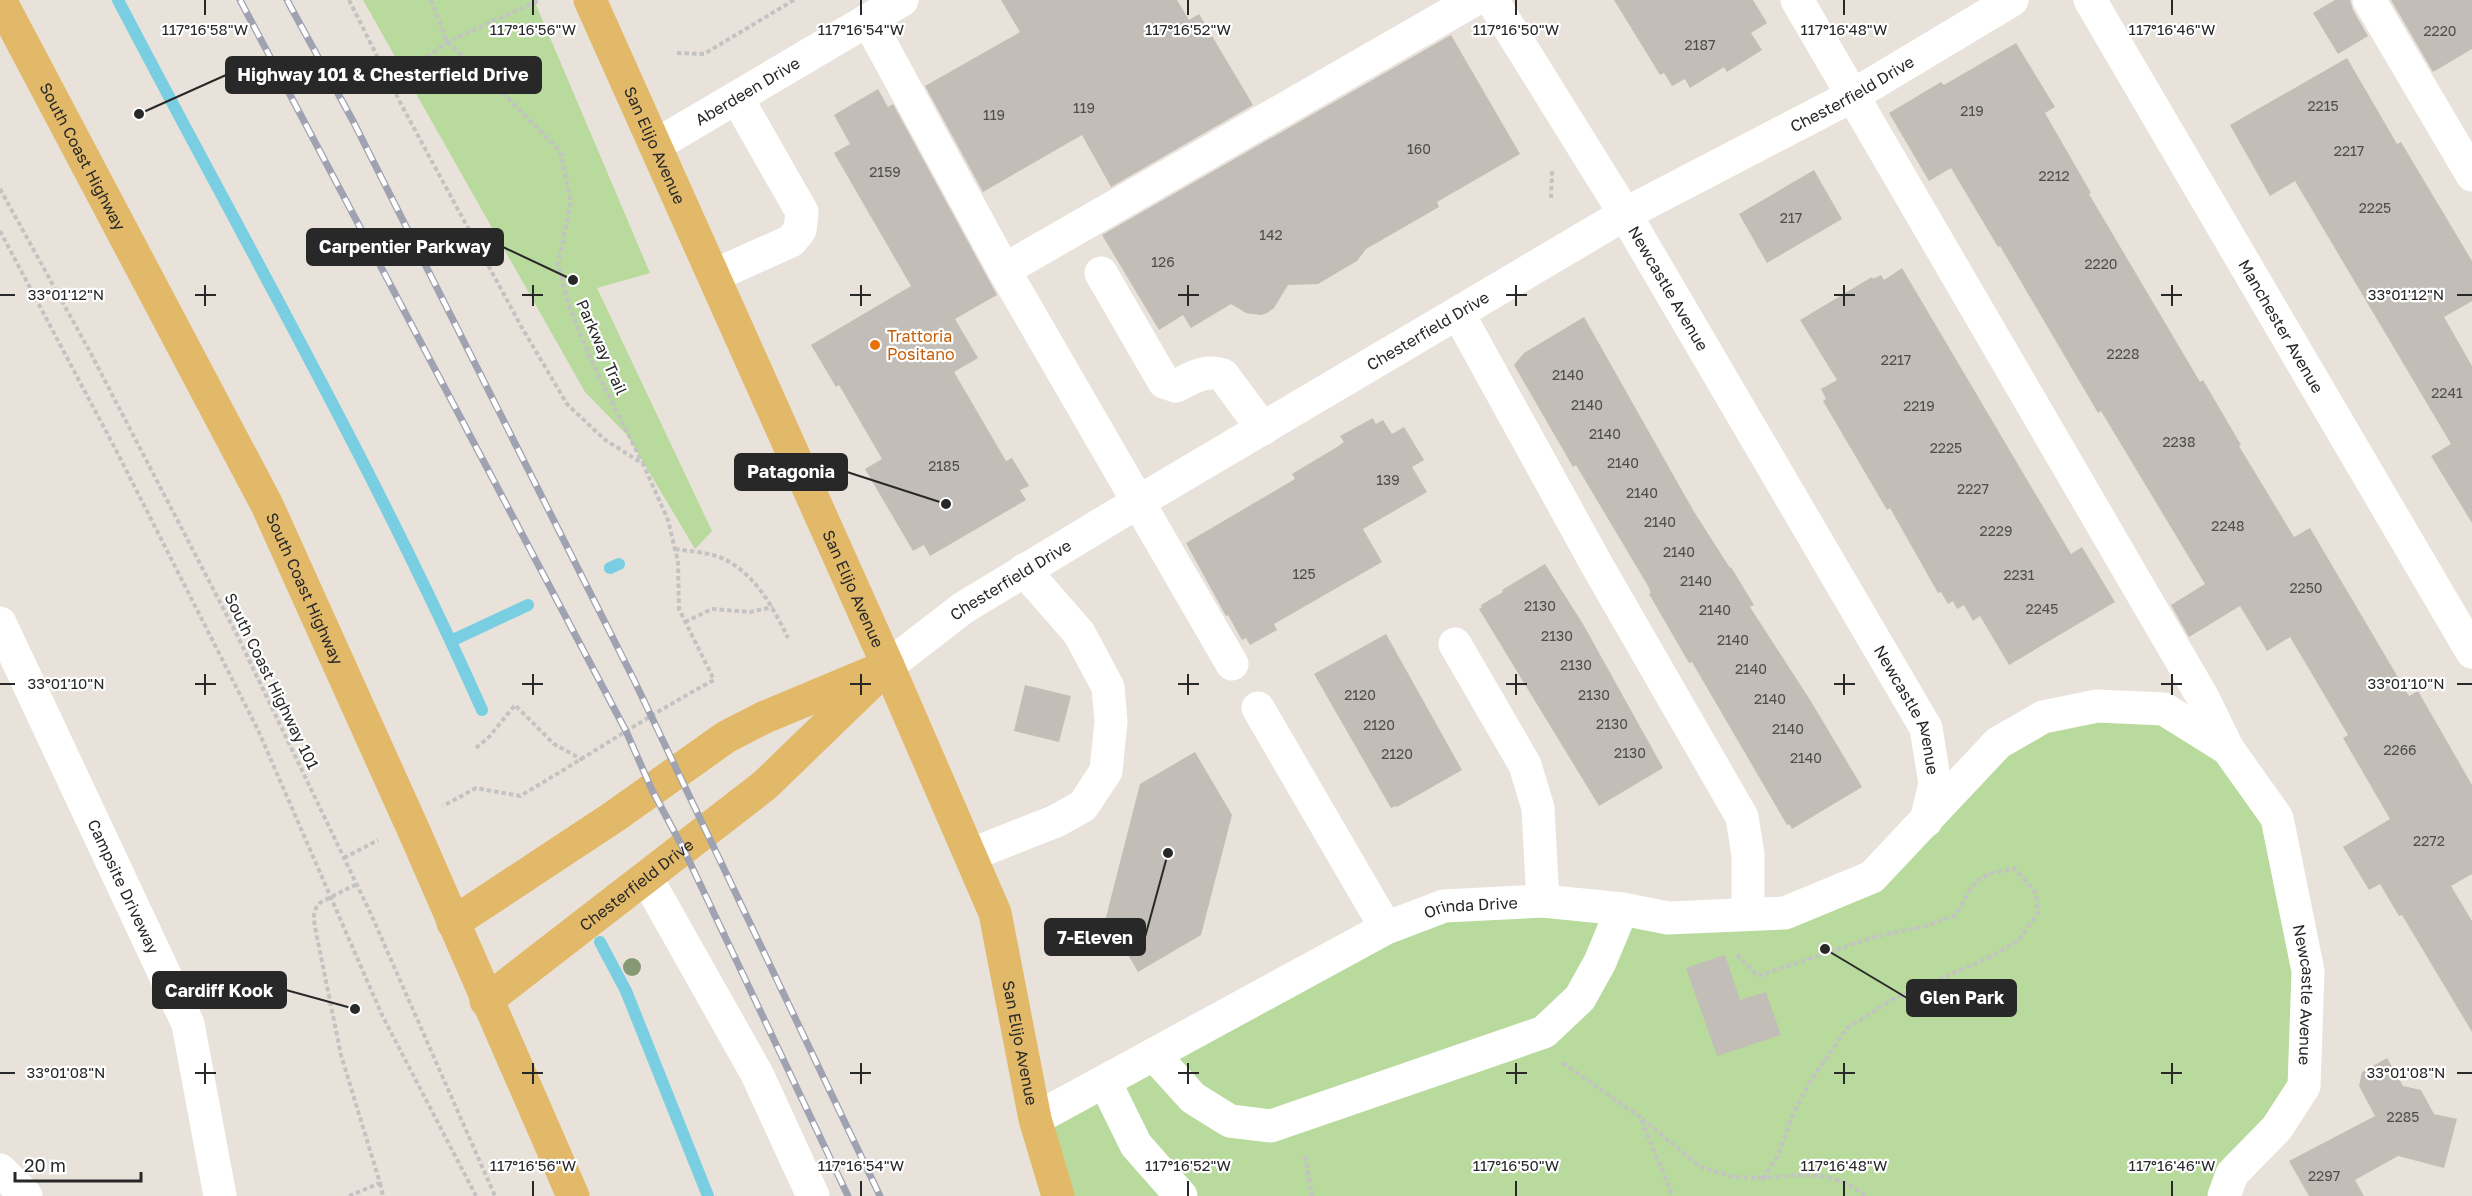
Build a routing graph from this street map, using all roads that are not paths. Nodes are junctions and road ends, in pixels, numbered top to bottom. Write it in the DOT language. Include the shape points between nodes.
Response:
graph roads {
  1 [pos="0,0"];
  2 [pos="590,0"];
  3 [pos="902,0"];
  4 [pos="1474,0"];
  5 [pos="1492,0"];
  6 [pos="1797,0"];
  7 [pos="2012,0"];
  8 [pos="2090,0"];
  9 [pos="2369,0"];
  10 [pos="868,20"];
  11 [pos="1852,96"];
  12 [pos="737,98"];
  13 [pos="656,145"];
  14 [pos="2472,176"];
  15 [pos="1624,214"];
  16 [pos="1004,270"];
  17 [pos="1101,273"];
  18 [pos="715,275"];
  19 [pos="1458,313"];
  20 [pos="1263,429"];
  21 [pos="1138,502"];
  22 [pos="1024,570"];
  23 [pos="0,623"];
  24 [pos="1455,644"];
  25 [pos="2472,651"];
  26 [pos="1232,664"];
  27 [pos="888,666"];
  28 [pos="1258,708"];
  29 [pos="2228,749"];
  30 [pos="1926,821"];
  31 [pos="970,855"];
  32 [pos="646,877"];
  33 [pos="1543,901"];
  34 [pos="1622,909"];
  35 [pos="1748,914"];
  36 [pos="453,922"];
  37 [pos="1386,928"];
  38 [pos="486,1001"];
  39 [pos="1154,1055"];
  40 [pos="1105,1082"];
  41 [pos="1035,1119"];
  42 [pos="0,1170"];
  43 [pos="26,1196"];
  44 [pos="219,1196"];
  45 [pos="573,1196"];
  46 [pos="813,1196"];
  47 [pos="1058,1196"];
  48 [pos="1181,1196"];
  49 [pos="2224,1196"];
  1 -- 36 [label="main road, South Coast Highway" via="267,505"];
  2 -- 13 [label="main road, San Elijo Avenue"];
  3 -- 10 [label="street, Aberdeen Drive"];
  4 -- 16 [label="street"];
  5 -- 15 [label="street, Newcastle Avenue"];
  6 -- 11 [label="street"];
  7 -- 11 [label="street, Chesterfield Drive"];
  8 -- 25 [label="street, Manchester Avenue"];
  9 -- 14 [label="street"];
  10 -- 12 [label="street, Aberdeen Drive"];
  10 -- 16 [label="street"];
  11 -- 15 [label="street, Chesterfield Drive"];
  11 -- 29 [label="street" via="2202,696"];
  12 -- 13 [label="street, Aberdeen Drive"];
  12 -- 18 [label="street" via="802,212 800,230 791,241"];
  13 -- 18 [label="main road, San Elijo Avenue"];
  15 -- 19 [label="street, Chesterfield Drive"];
  15 -- 30 [label="street, Newcastle Avenue" via="1926,728 1935,784"];
  16 -- 21 [label="street"];
  17 -- 20 [label="street" via="1164,382 1176,386 1202,373 1223,375"];
  18 -- 27 [label="main road, San Elijo Avenue"];
  19 -- 20 [label="street, Chesterfield Drive"];
  19 -- 35 [label="street" via="1742,817 1748,855"];
  20 -- 21 [label="street, Chesterfield Drive"];
  21 -- 22 [label="street, Chesterfield Drive"];
  21 -- 26 [label="street"];
  22 -- 27 [label="street, Chesterfield Drive" via="963,608"];
  22 -- 31 [label="street" via="1079,633 1108,687 1111,722 1106,771 1083,806 1056,821"];
  23 -- 44 [label="street, Campsite Driveway" via="188,1024"];
  24 -- 33 [label="street" via="1526,765 1538,808"];
  27 -- 31 [label="main road, San Elijo Avenue"];
  27 -- 32 [label="main road, Chesterfield Drive" via="765,785"];
  27 -- 36 [label="main road, Chesterfield Drive" via="726,737 615,816"];
  28 -- 37 [label="street"];
  29 -- 30 [label="street, Newcastle Avenue" via="2164,709 2097,706 2043,717 1998,743"];
  29 -- 49 [label="street, Newcastle Avenue" via="2277,818 2308,971 2304,1086 2277,1128 2232,1174"];
  30 -- 35 [label="street, Orinda Drive" via="1872,877 1785,913"];
  31 -- 41 [label="main road, San Elijo Avenue" via="995,913"];
  32 -- 38 [label="main road, Chesterfield Drive"];
  32 -- 46 [label="street" via="757,1074"];
  33 -- 34 [label="street, Orinda Drive"];
  33 -- 37 [label="street, Orinda Drive" via="1444,906"];
  34 -- 35 [label="street, Orinda Drive" via="1668,918"];
  34 -- 39 [label="street" via="1600,963 1580,998 1540,1033 1270,1126 1230,1121 1221,1116 1193,1098"];
  36 -- 38 [label="main road, South Coast Highway"];
  37 -- 39 [label="street, Orinda Drive"];
  38 -- 45 [label="main road, South Coast Highway"];
  39 -- 40 [label="street, Orinda Drive"];
  40 -- 41 [label="street, Orinda Drive"];
  40 -- 48 [label="street" via="1136,1145"];
  41 -- 47 [label="main road, San Elijo Avenue"];
  42 -- 43 [label="street"];
}
